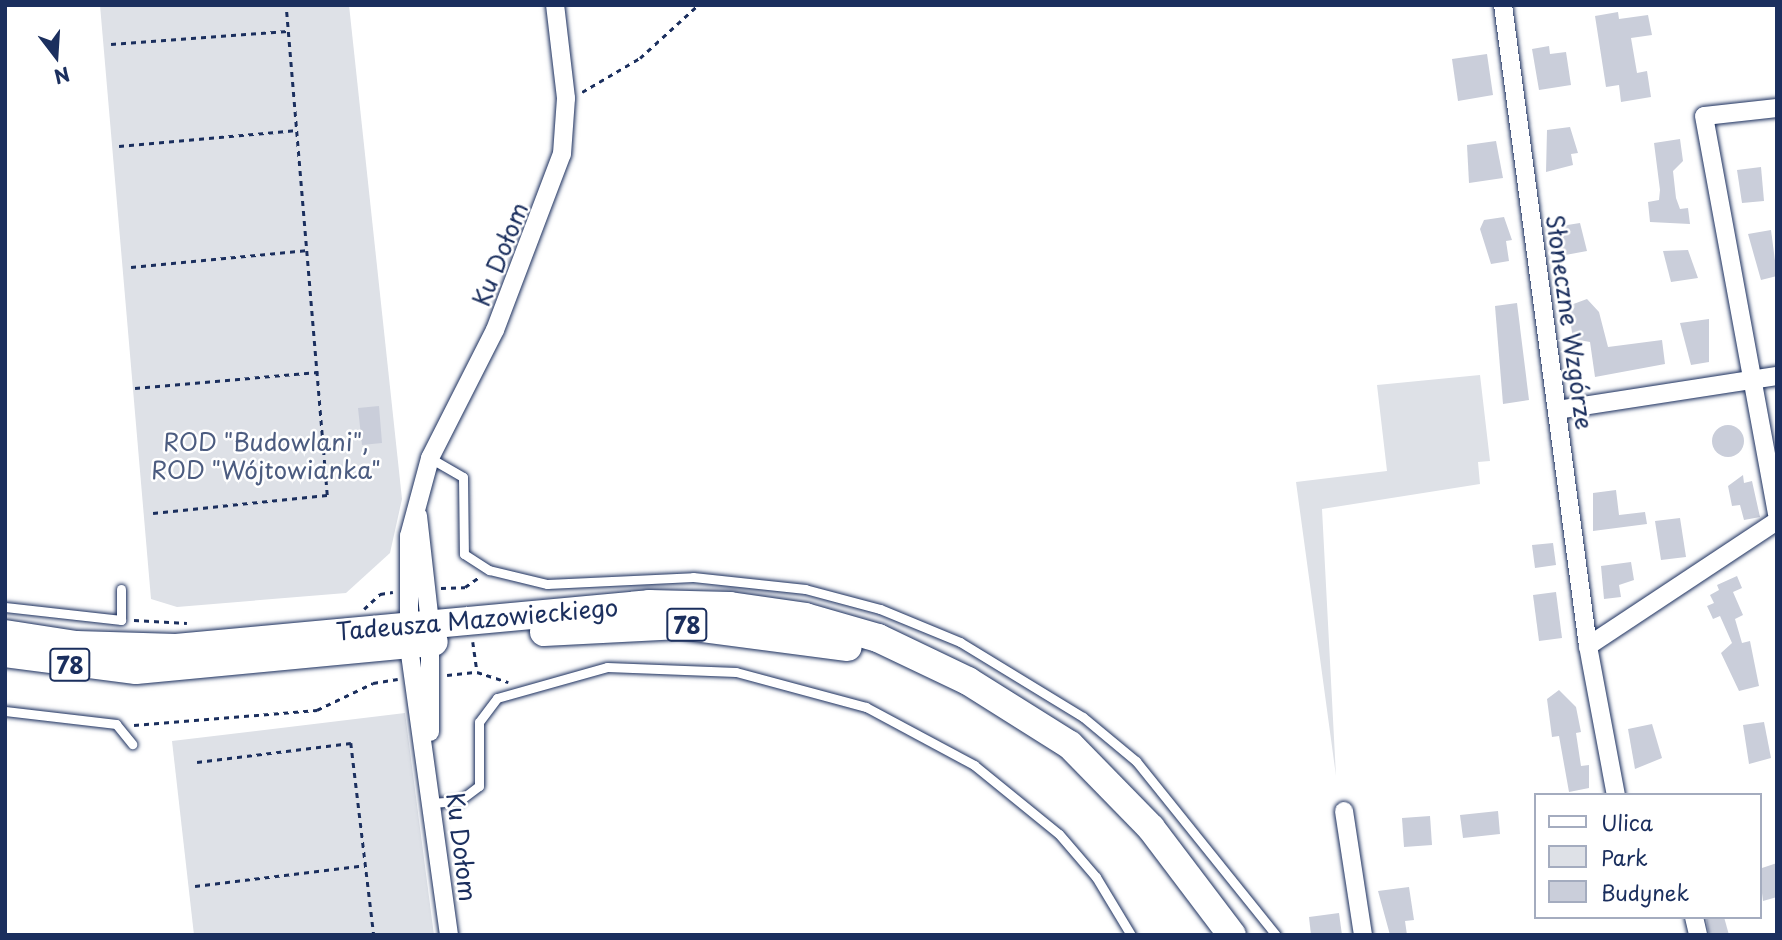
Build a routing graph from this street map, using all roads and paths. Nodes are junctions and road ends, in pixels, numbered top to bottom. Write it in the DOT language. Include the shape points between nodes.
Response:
graph roads {
  1 [pos="286,5"];
  2 [pos="555,5"];
  3 [pos="698,5"];
  4 [pos="1503,5"];
  5 [pos="288,31"];
  6 [pos="111,44"];
  7 [pos="566,98"];
  8 [pos="1777,108"];
  9 [pos="297,130"];
  10 [pos="119,146"];
  11 [pos="308,250"];
  12 [pos="131,267"];
  13 [pos="318,372"];
  14 [pos="1777,376"];
  15 [pos="1749,381"];
  16 [pos="135,388"];
  17 [pos="1557,410"];
  18 [pos="430,458"];
  19 [pos="417,506"];
  20 [pos="153,513"];
  21 [pos="1777,513"];
  22 [pos="1777,522"];
  23 [pos="489,570"];
  24 [pos="121,589"];
  25 [pos="426,589"];
  26 [pos="408,590"];
  27 [pos="5,607"];
  28 [pos="353,611"];
  29 [pos="121,620"];
  30 [pos="190,624"];
  31 [pos="5,634"];
  32 [pos="420,634"];
  33 [pos="1588,646"];
  34 [pos="5,653"];
  35 [pos="433,676"];
  36 [pos="413,677"];
  37 [pos="517,690"];
  38 [pos="5,710"];
  39 [pos="116,724"];
  40 [pos="132,744"];
  41 [pos="197,762"];
  42 [pos="427,765"];
  43 [pos="1616,793"];
  44 [pos="431,803"];
  45 [pos="1344,811"];
  46 [pos="365,864"];
  47 [pos="1184,872"];
  48 [pos="195,886"];
  49 [pos="374,935"];
  50 [pos="449,935"];
  51 [pos="1131,935"];
  52 [pos="1221,935"];
  53 [pos="1232,935"];
  54 [pos="1276,935"];
  55 [pos="1363,935"];
  1 -- 5 [label="path"];
  2 -- 7 [label="street, Ku Dołom"];
  3 -- 7 [label="path" via="639,58"];
  4 -- 17 [label="street, Słoneczne Wzgórze"];
  5 -- 6 [label="path"];
  5 -- 9 [label="path"];
  7 -- 18 [label="street, Ku Dołom" via="562,154 549,197 495,330"];
  8 -- 15 [label="street" via="1704,116"];
  9 -- 10 [label="path"];
  9 -- 11 [label="path"];
  11 -- 12 [label="path"];
  11 -- 13 [label="path"];
  13 -- 16 [label="path"];
  13 -- 20 [label="path" via="327,495"];
  14 -- 15 [label="street"];
  15 -- 17 [label="street"];
  15 -- 21 [label="street"];
  17 -- 33 [label="street, Słoneczne Wzgórze"];
  18 -- 19 [label="street, Ku Dołom"];
  18 -- 23 [label="lane" via="463,477 464,554"];
  19 -- 25 [label="street, Ku Dołom"];
  19 -- 26 [label="street, Ku Dołom"];
  22 -- 33 [label="street"];
  23 -- 25 [label="path" via="465,587"];
  23 -- 54 [label="lane" via="547,584 693,577 805,589 880,609 960,642 1083,717 1136,761"];
  24 -- 29 [label="lane"];
  25 -- 32 [label="street, Ku Dołom"];
  26 -- 28 [label="path" via="380,594"];
  26 -- 32 [label="street, Ku Dołom"];
  27 -- 29 [label="lane"];
  29 -- 30 [label="path"];
  31 -- 32 [label="main road, Tadeusza Mazowieckiego / 78" via="76,645 176,648"];
  32 -- 34 [label="main road, Tadeusza Mazowieckiego / 78" via="136,670"];
  32 -- 35 [label="street, Ku Dołom"];
  32 -- 36 [label="street, Ku Dołom"];
  32 -- 47 [label="main road, Tadeusza Mazowieckiego / 78" via="649,604 730,606 842,626 939,668 1070,745 1114,785"];
  33 -- 43 [label="street, Słoneczne Wzgórze"];
  35 -- 37 [label="path" via="477,671"];
  35 -- 42 [label="street, Ku Dołom"];
  36 -- 39 [label="path" via="373,682 317,710"];
  36 -- 42 [label="street, Ku Dołom"];
  37 -- 44 [label="lane" via="485,708 479,722 478,786 459,801"];
  37 -- 51 [label="lane" via="607,667 668,665 736,672 866,707 929,738 1021,799 1096,877"];
  38 -- 39 [label="lane"];
  39 -- 40 [label="lane"];
  41 -- 46 [label="path" via="351,743"];
  42 -- 44 [label="street, Ku Dołom"];
  44 -- 50 [label="street, Ku Dołom"];
  45 -- 55 [label="street"];
  46 -- 48 [label="path"];
  46 -- 49 [label="path"];
  47 -- 52 [label="main road, Tadeusza Mazowieckiego / 78"];
  47 -- 53 [label="main road, Tadeusza Mazowieckiego / 78"];
}
